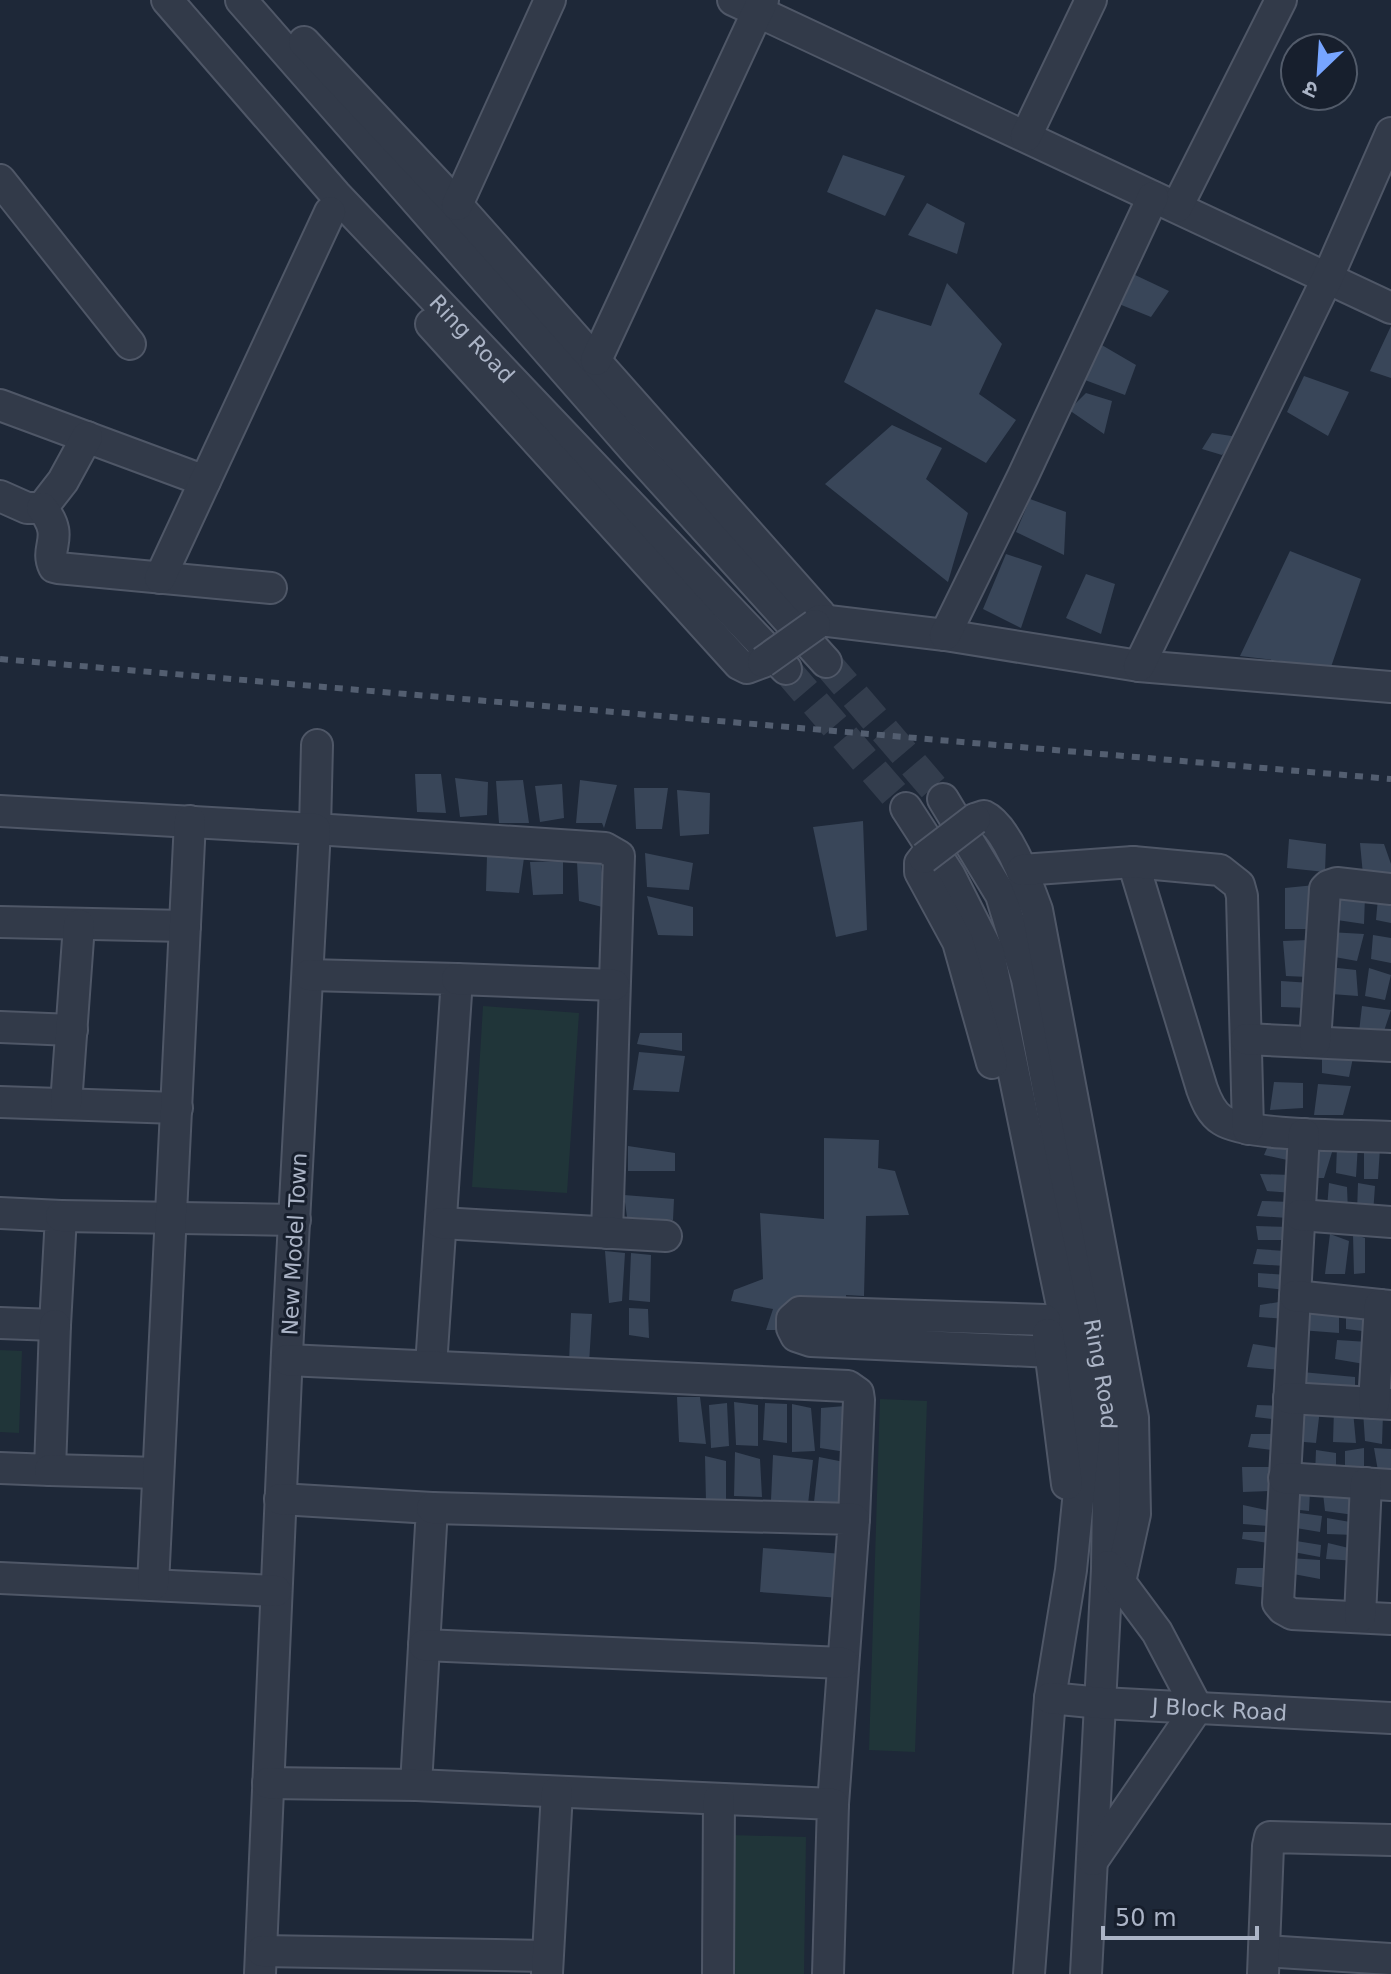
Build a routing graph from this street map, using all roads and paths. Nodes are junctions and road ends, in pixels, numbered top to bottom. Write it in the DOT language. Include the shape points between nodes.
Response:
graph roads {
  1 [pos="241,0"];
  2 [pos="253,0"];
  3 [pos="550,0"];
  4 [pos="1091,0"];
  5 [pos="1281,0"];
  6 [pos="170,4"];
  7 [pos="751,4"];
  8 [pos="1391,133"];
  9 [pos="1026,136"];
  10 [pos="0,180"];
  11 [pos="1165,202"];
  12 [pos="457,205"];
  13 [pos="330,212"];
  14 [pos="1327,279"];
  15 [pos="1391,308"];
  16 [pos="130,344"];
  17 [pos="596,360"];
  18 [pos="0,405"];
  19 [pos="87,437"];
  20 [pos="205,481"];
  21 [pos="0,496"];
  22 [pos="42,508"];
  23 [pos="160,578"];
  24 [pos="271,588"];
  25 [pos="817,623"];
  26 [pos="945,635"];
  27 [pos="826,662"];
  28 [pos="775,666"];
  29 [pos="1139,666"];
  30 [pos="1391,687"];
  31 [pos="317,745"];
  32 [pos="943,799"];
  33 [pos="906,808"];
  34 [pos="0,811"];
  35 [pos="190,821"];
  36 [pos="315,829"];
  37 [pos="1133,862"];
  38 [pos="1022,870"];
  39 [pos="1391,889"];
  40 [pos="0,922"];
  41 [pos="79,925"];
  42 [pos="185,926"];
  43 [pos="309,975"];
  44 [pos="457,979"];
  45 [pos="614,985"];
  46 [pos="0,1027"];
  47 [pos="72,1030"];
  48 [pos="1246,1039"];
  49 [pos="1315,1042"];
  50 [pos="1391,1046"];
  51 [pos="0,1102"];
  52 [pos="66,1104"];
  53 [pos="177,1108"];
  54 [pos="1248,1129"];
  55 [pos="1304,1134"];
  56 [pos="1391,1137"];
  57 [pos="0,1213"];
  58 [pos="1300,1215"];
  59 [pos="61,1216"];
  60 [pos="171,1220"];
  61 [pos="295,1220"];
  62 [pos="1391,1222"];
  63 [pos="441,1223"];
  64 [pos="607,1233"];
  65 [pos="666,1236"];
  66 [pos="1295,1296"];
  67 [pos="1386,1306"];
  68 [pos="1045,1320"];
  69 [pos="0,1323"];
  70 [pos="55,1325"];
  71 [pos="1052,1352"];
  72 [pos="287,1360"];
  73 [pos="431,1366"];
  74 [pos="1289,1398"];
  75 [pos="1383,1404"];
  76 [pos="0,1468"];
  77 [pos="50,1470"];
  78 [pos="158,1473"];
  79 [pos="1284,1478"];
  80 [pos="1379,1484"];
  81 [pos="280,1499"];
  82 [pos="432,1508"];
  83 [pos="854,1519"];
  84 [pos="1071,1570"];
  85 [pos="1114,1573"];
  86 [pos="0,1578"];
  87 [pos="153,1585"];
  88 [pos="276,1591"];
  89 [pos="1360,1617"];
  90 [pos="1391,1619"];
  91 [pos="424,1645"];
  92 [pos="843,1663"];
  93 [pos="1050,1698"];
  94 [pos="1101,1703"];
  95 [pos="1197,1708"];
  96 [pos="1391,1718"];
  97 [pos="268,1783"];
  98 [pos="416,1785"];
  99 [pos="557,1792"];
  100 [pos="719,1799"];
  101 [pos="833,1804"];
  102 [pos="1391,1840"];
  103 [pos="1092,1862"];
  104 [pos="1391,1959"];
  105 [pos="1264,1962"];
  106 [pos="261,1963"];
  107 [pos="547,1965"];
  108 [pos="718,1974"];
  109 [pos="828,1974"];
  110 [pos="1029,1974"];
  111 [pos="1086,1974"];
  1 -- 27 [label="street"];
  2 -- 12 [label="street" via="285,22"];
  3 -- 12 [label="street"];
  4 -- 9 [label="street"];
  5 -- 11 [label="street"];
  6 -- 13 [label="street" via="200,66"];
  6 -- 28 [label="street, Ring Road" via="336,195"];
  7 -- 9 [label="street"];
  7 -- 17 [label="street"];
  8 -- 14 [label="street"];
  9 -- 11 [label="street"];
  10 -- 16 [label="street"];
  11 -- 14 [label="street"];
  11 -- 26 [label="street"];
  12 -- 17 [label="street"];
  13 -- 20 [label="street"];
  13 -- 28 [label="street" via="739,664"];
  14 -- 15 [label="street"];
  14 -- 29 [label="street"];
  17 -- 25 [label="street" via="820,614"];
  18 -- 19 [label="street"];
  19 -- 20 [label="street"];
  19 -- 22 [label="street"];
  20 -- 23 [label="street"];
  21 -- 22 [label="street" via="27,508"];
  22 -- 23 [label="street" via="54,528 54,567"];
  23 -- 24 [label="street"];
  25 -- 26 [label="street"];
  25 -- 28 [label="street, bridge"];
  26 -- 29 [label="street"];
  29 -- 30 [label="street"];
  31 -- 36 [label="street, New Model Town"];
  32 -- 85 [label="street, Ring Road" via="1001,895 1027,979 1109,1411"];
  33 -- 84 [label="street, Ring Road" via="950,876 989,953 1086,1422"];
  34 -- 35 [label="street"];
  35 -- 36 [label="street"];
  35 -- 42 [label="street"];
  36 -- 43 [label="street, New Model Town"];
  36 -- 45 [label="street" via="605,848 616,853 620,862"];
  37 -- 38 [label="street"];
  37 -- 48 [label="street" via="1220,870 1239,885"];
  37 -- 54 [label="street" via="1209,1106 1219,1119"];
  38 -- 68 [label="street, bridge" via="997,826 984,816 920,863 958,942 986,1037"];
  38 -- 85 [label="street" via="1037,910 1133,1418 1135,1514"];
  39 -- 49 [label="street" via="1337,883 1325,889"];
  40 -- 41 [label="street"];
  41 -- 42 [label="street"];
  41 -- 47 [label="street"];
  42 -- 53 [label="street"];
  43 -- 44 [label="street"];
  43 -- 61 [label="street, New Model Town"];
  44 -- 45 [label="street"];
  44 -- 63 [label="street"];
  45 -- 64 [label="street"];
  46 -- 47 [label="street"];
  47 -- 52 [label="street"];
  48 -- 49 [label="street"];
  48 -- 54 [label="street"];
  49 -- 50 [label="street"];
  51 -- 52 [label="street"];
  52 -- 53 [label="street"];
  53 -- 60 [label="street"];
  54 -- 55 [label="street"];
  55 -- 56 [label="street"];
  55 -- 58 [label="street"];
  57 -- 59 [label="street"];
  58 -- 62 [label="street"];
  58 -- 66 [label="street"];
  59 -- 60 [label="street"];
  59 -- 70 [label="street"];
  60 -- 61 [label="street"];
  60 -- 78 [label="street"];
  61 -- 72 [label="street, New Model Town"];
  63 -- 64 [label="street"];
  63 -- 73 [label="street"];
  64 -- 65 [label="street"];
  66 -- 67 [label="street"];
  66 -- 74 [label="street"];
  67 -- 75 [label="street"];
  68 -- 71 [label="street"];
  68 -- 71 [label="street" via="800,1312 792,1319 792,1328 796,1336 811,1341"];
  69 -- 70 [label="street"];
  70 -- 77 [label="street"];
  71 -- 84 [label="street"];
  72 -- 73 [label="street"];
  72 -- 81 [label="street, New Model Town"];
  73 -- 83 [label="street" via="848,1386 859,1400"];
  74 -- 75 [label="street"];
  74 -- 79 [label="street"];
  76 -- 77 [label="street"];
  77 -- 78 [label="street"];
  78 -- 87 [label="street"];
  79 -- 80 [label="street"];
  79 -- 89 [label="street" via="1278,1603 1292,1614"];
  80 -- 89 [label="street"];
  81 -- 82 [label="street"];
  81 -- 88 [label="street, New Model Town"];
  82 -- 83 [label="street"];
  82 -- 91 [label="street"];
  83 -- 92 [label="street"];
  84 -- 93 [label="street, Ring Road"];
  85 -- 94 [label="street, Ring Road"];
  85 -- 95 [label="street" via="1157,1632"];
  86 -- 87 [label="street"];
  87 -- 88 [label="street"];
  88 -- 97 [label="street, New Model Town"];
  89 -- 90 [label="street"];
  91 -- 92 [label="street"];
  91 -- 98 [label="street"];
  92 -- 101 [label="street"];
  93 -- 94 [label="street, J Block Road"];
  93 -- 110 [label="street, Ring Road"];
  94 -- 95 [label="street, J Block Road"];
  94 -- 103 [label="street, Ring Road"];
  95 -- 96 [label="street, J Block Road"];
  95 -- 103 [label="street"];
  97 -- 98 [label="street"];
  97 -- 106 [label="street, New Model Town"];
  98 -- 99 [label="street"];
  99 -- 100 [label="street"];
  99 -- 107 [label="street"];
  100 -- 101 [label="street"];
  100 -- 108 [label="street"];
  101 -- 109 [label="street"];
  102 -- 105 [label="street" via="1270,1837"];
  103 -- 111 [label="street, Ring Road"];
  104 -- 105 [label="street"];
  106 -- 107 [label="street"];
}
